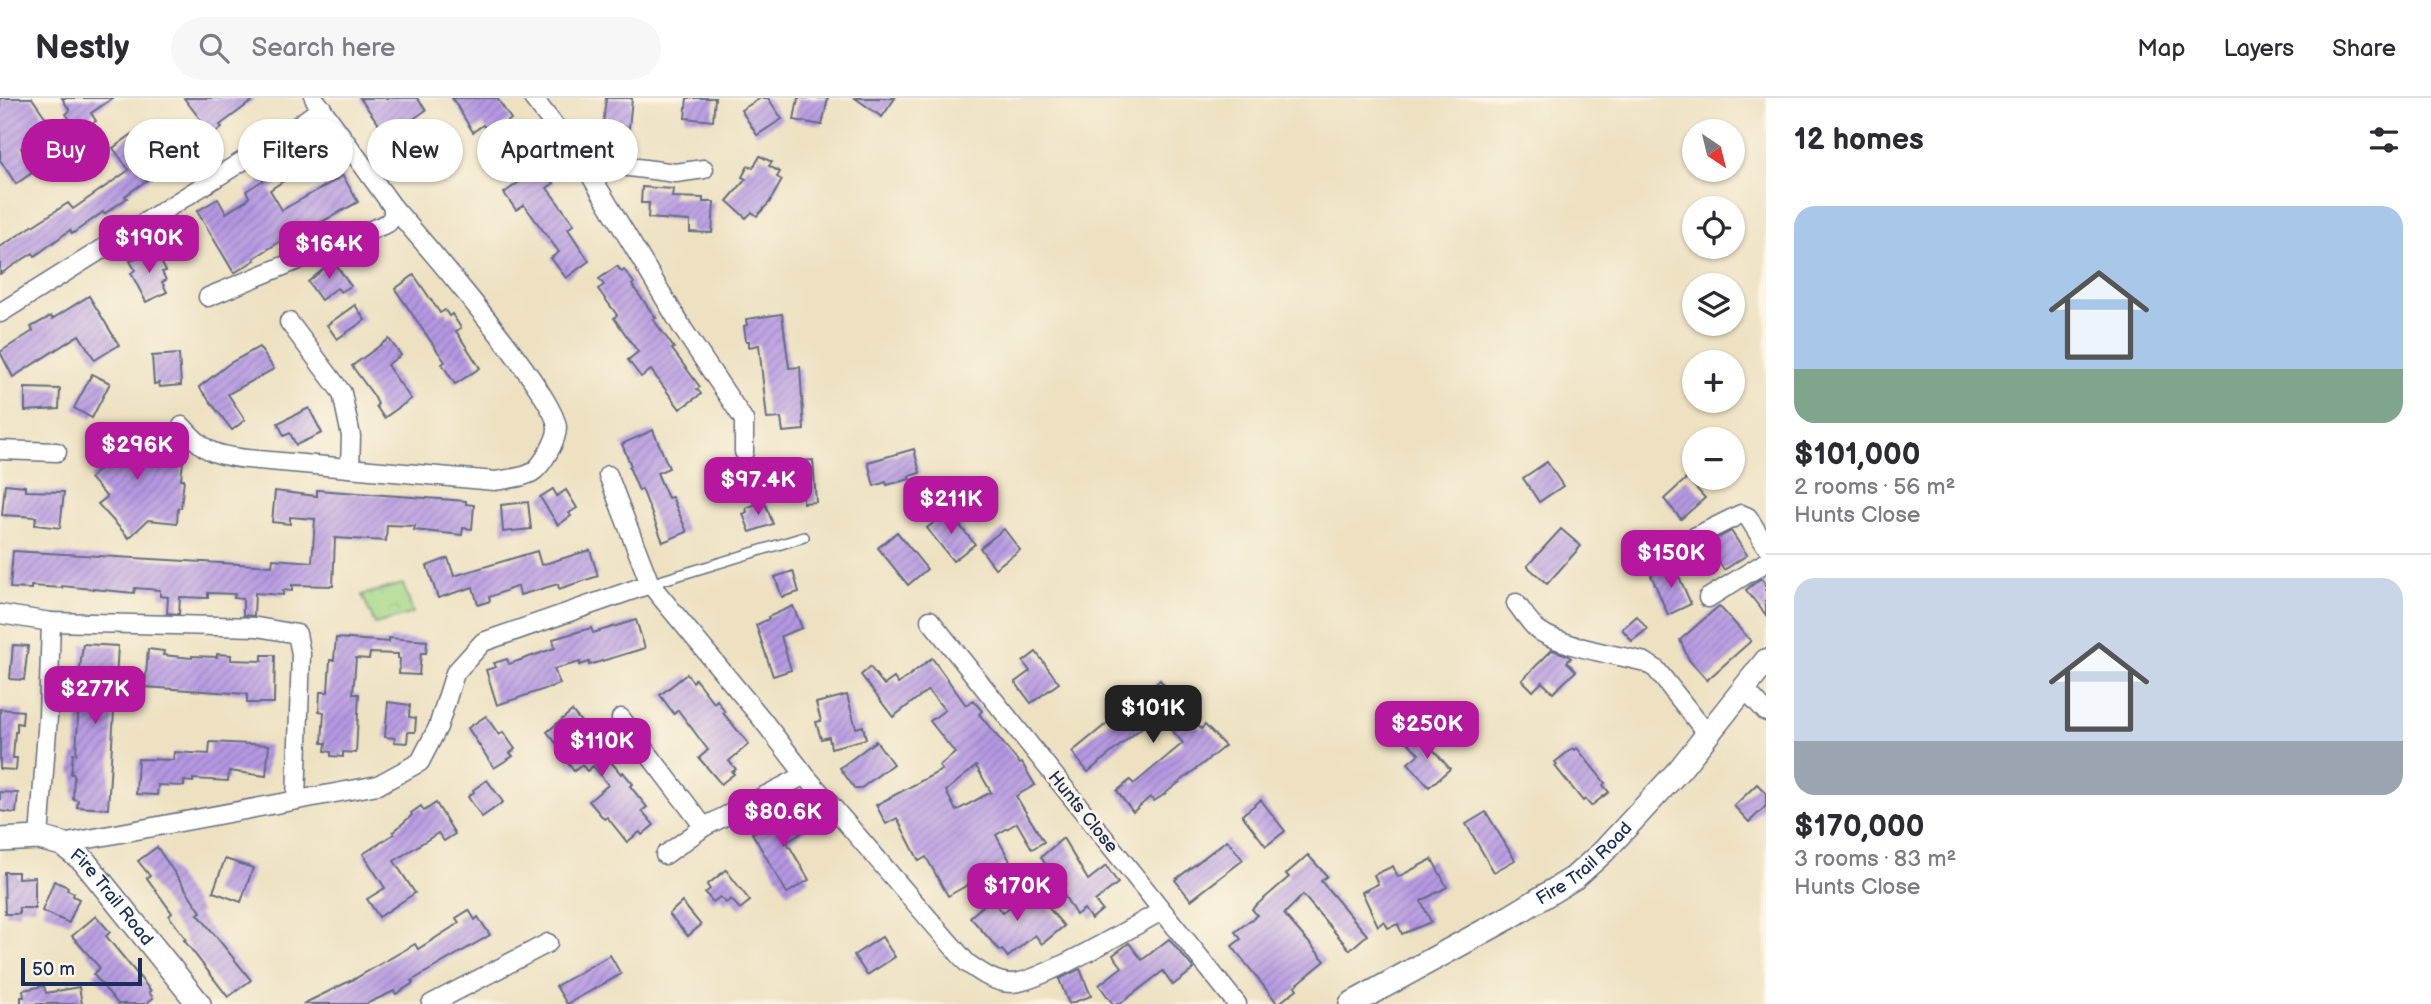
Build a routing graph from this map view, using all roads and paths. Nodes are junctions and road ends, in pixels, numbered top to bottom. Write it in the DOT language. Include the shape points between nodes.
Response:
graph roads {
  1 [pos="533,98"];
  2 [pos="318,103"];
  3 [pos="549,119"];
  4 [pos="638,169"];
  5 [pos="704,169"];
  6 [pos="594,182"];
  7 [pos="393,207"];
  8 [pos="208,297"];
  9 [pos="0,313"];
  10 [pos="289,322"];
  11 [pos="182,426"];
  12 [pos="0,450"];
  13 [pos="57,452"];
  14 [pos="744,452"];
  15 [pos="350,468"];
  16 [pos="608,475"];
  17 [pos="804,537"];
  18 [pos="1766,546"];
  19 [pos="1668,550"];
  20 [pos="1766,562"];
  21 [pos="650,584"];
  22 [pos="1708,598"];
  23 [pos="1516,603"];
  24 [pos="0,614"];
  25 [pos="930,620"];
  26 [pos="51,622"];
  27 [pos="1766,661"];
  28 [pos="1745,688"];
  29 [pos="1766,712"];
  30 [pos="621,718"];
  31 [pos="1708,735"];
  32 [pos="805,775"];
  33 [pos="296,800"];
  34 [pos="704,827"];
  35 [pos="39,838"];
  36 [pos="0,840"];
  37 [pos="62,844"];
  38 [pos="666,855"];
  39 [pos="1162,911"];
  40 [pos="548,943"];
  41 [pos="195,1003"];
  42 [pos="431,1004"];
  43 [pos="1237,1004"];
  44 [pos="1351,1004"];
  1 -- 3 [label="street"];
  2 -- 7 [label="street"];
  2 -- 9 [label="street" via="289,132"];
  4 -- 5 [label="street" via="676,173"];
  6 -- 14 [label="street" via="744,420"];
  7 -- 8 [label="street" via="388,223"];
  7 -- 15 [label="street" via="540,390 557,428 550,451 532,473 495,481"];
  10 -- 15 [label="street" via="342,393 351,436"];
  11 -- 15 [label="street" via="218,455"];
  12 -- 13 [label="street"];
  16 -- 21 [label="street"];
  17 -- 21 [label="lane"];
  18 -- 19 [label="street" via="1748,517 1741,514"];
  20 -- 22 [label="street"];
  21 -- 32 [label="street"];
  21 -- 33 [label="street" via="483,642 455,673 438,727 420,762 378,785"];
  23 -- 31 [label="street" via="1544,634 1656,669"];
  24 -- 26 [label="street"];
  25 -- 39 [label="street, Hunts Close"];
  26 -- 33 [label="street" via="257,627 297,634 301,654"];
  26 -- 35 [label="street"];
  27 -- 28 [label="street, Fire Trail Road"];
  28 -- 29 [label="street"];
  28 -- 31 [label="street, Fire Trail Road"];
  30 -- 34 [label="street"];
  31 -- 44 [label="street, Fire Trail Road" via="1574,878"];
  32 -- 34 [label="street"];
  32 -- 39 [label="street" via="967,963 986,976 1010,984 1026,980"];
  33 -- 37 [label="street"];
  34 -- 38 [label="street"];
  35 -- 36 [label="street, Fire Trail Road"];
  35 -- 37 [label="street, Fire Trail Road"];
  37 -- 41 [label="street, Fire Trail Road" via="84,861"];
  39 -- 43 [label="street, Hunts Close"];
  40 -- 42 [label="street"];
}
